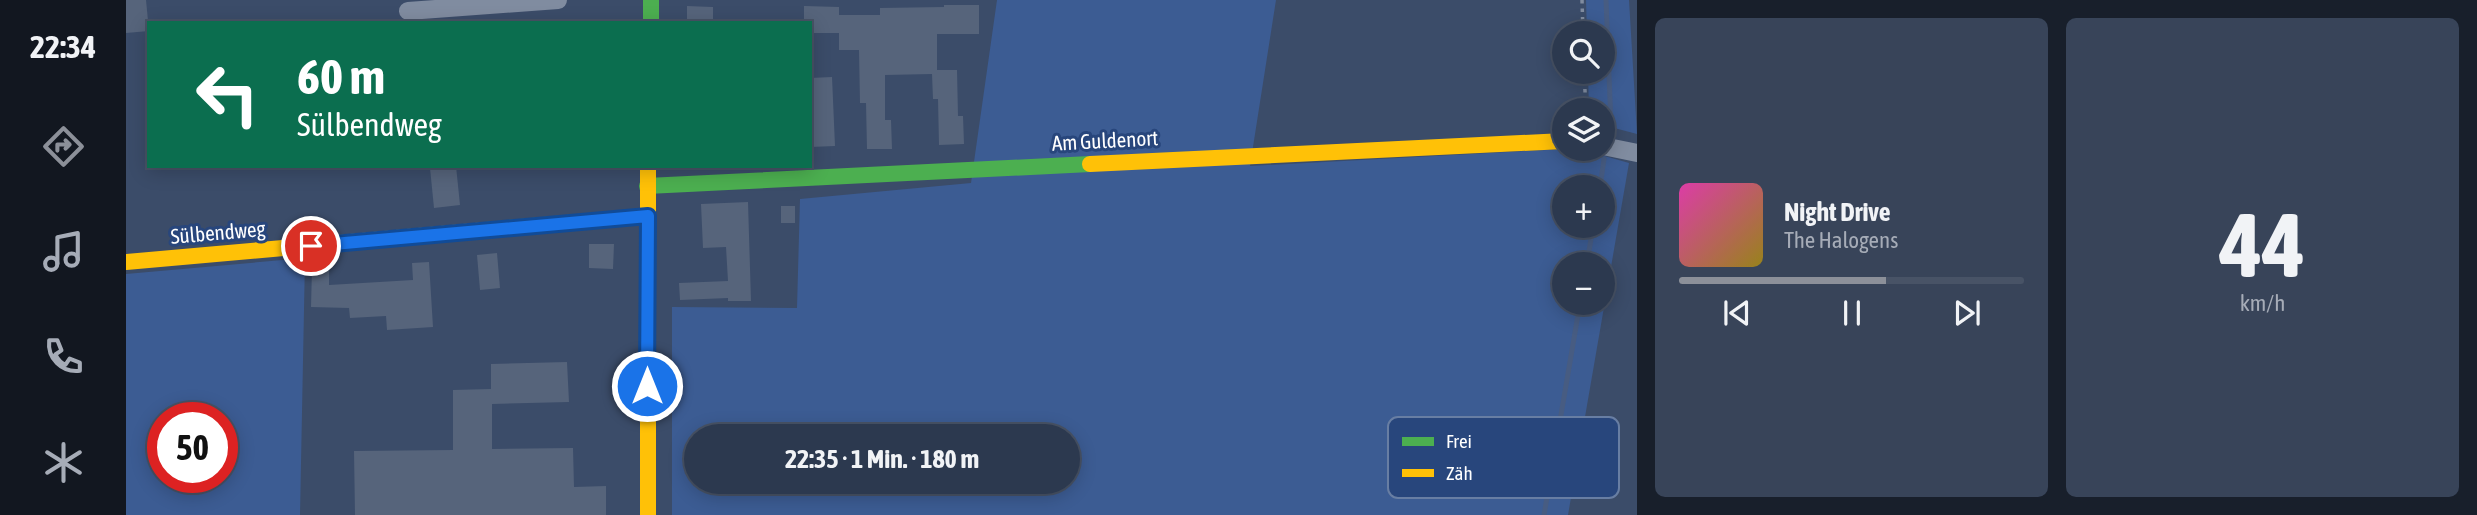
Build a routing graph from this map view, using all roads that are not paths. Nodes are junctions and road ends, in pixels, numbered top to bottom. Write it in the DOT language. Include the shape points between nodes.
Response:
graph roads {
  1 [pos="558,0"];
  2 [pos="651,0"];
  3 [pos="408,11"];
  4 [pos="651,21"];
  5 [pos="1552,142"];
  6 [pos="1615,148"];
  7 [pos="1637,153"];
  8 [pos="648,168"];
  9 [pos="647,186"];
  10 [pos="648,216"];
  11 [pos="126,262"];
  12 [pos="648,515"];
  1 -- 3 [label="street"];
  2 -- 4 [label="street"];
  5 -- 9 [label="street, Am Guldenort"];
  6 -- 7 [label="street"];
  8 -- 9 [label="street"];
  9 -- 10 [label="street"];
  10 -- 11 [label="street, Sülbendweg"];
  10 -- 12 [label="street"];
}
